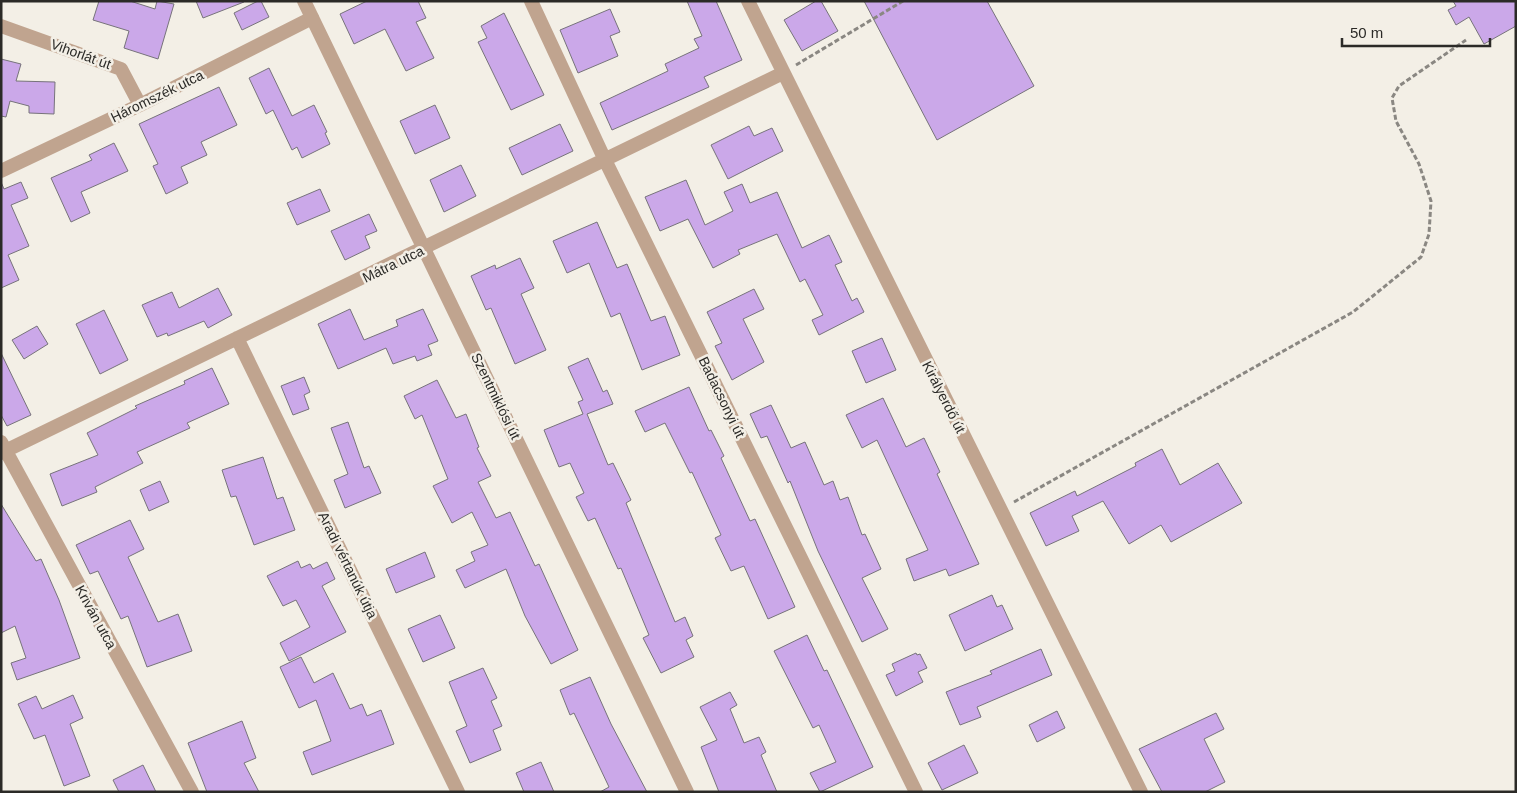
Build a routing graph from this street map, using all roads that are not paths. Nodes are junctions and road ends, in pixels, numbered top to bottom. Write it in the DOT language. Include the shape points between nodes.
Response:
graph roads {
  1 [pos="304,1"];
  2 [pos="531,1"];
  3 [pos="748,1"];
  4 [pos="312,18"];
  5 [pos="1,26"];
  6 [pos="783,73"];
  7 [pos="140,105"];
  8 [pos="604,158"];
  9 [pos="1,171"];
  10 [pos="424,248"];
  11 [pos="237,338"];
  12 [pos="3,448"];
  13 [pos="192,792"];
  14 [pos="458,792"];
  15 [pos="688,792"];
  16 [pos="916,792"];
  17 [pos="1141,792"];
  1 -- 4 [label="street, Szentmiklósi út"];
  2 -- 8 [label="street, Badacsonyi út"];
  3 -- 6 [label="street, Királyerdő út"];
  4 -- 7 [label="street, Háromszék utca"];
  4 -- 10 [label="street, Szentmiklósi út"];
  5 -- 7 [label="street, Vihorlát út" via="122,69"];
  6 -- 8 [label="street, Mátra utca"];
  6 -- 17 [label="street, Királyerdő út"];
  7 -- 9 [label="street, Háromszék utca"];
  8 -- 10 [label="street, Mátra utca"];
  8 -- 16 [label="street, Badacsonyi út"];
  10 -- 11 [label="street, Mátra utca"];
  10 -- 15 [label="street, Szentmiklósi út"];
  11 -- 12 [label="street, Mátra utca"];
  11 -- 14 [label="street, Aradi vértanúk útja"];
  12 -- 13 [label="street, Kriván utca"];
}
